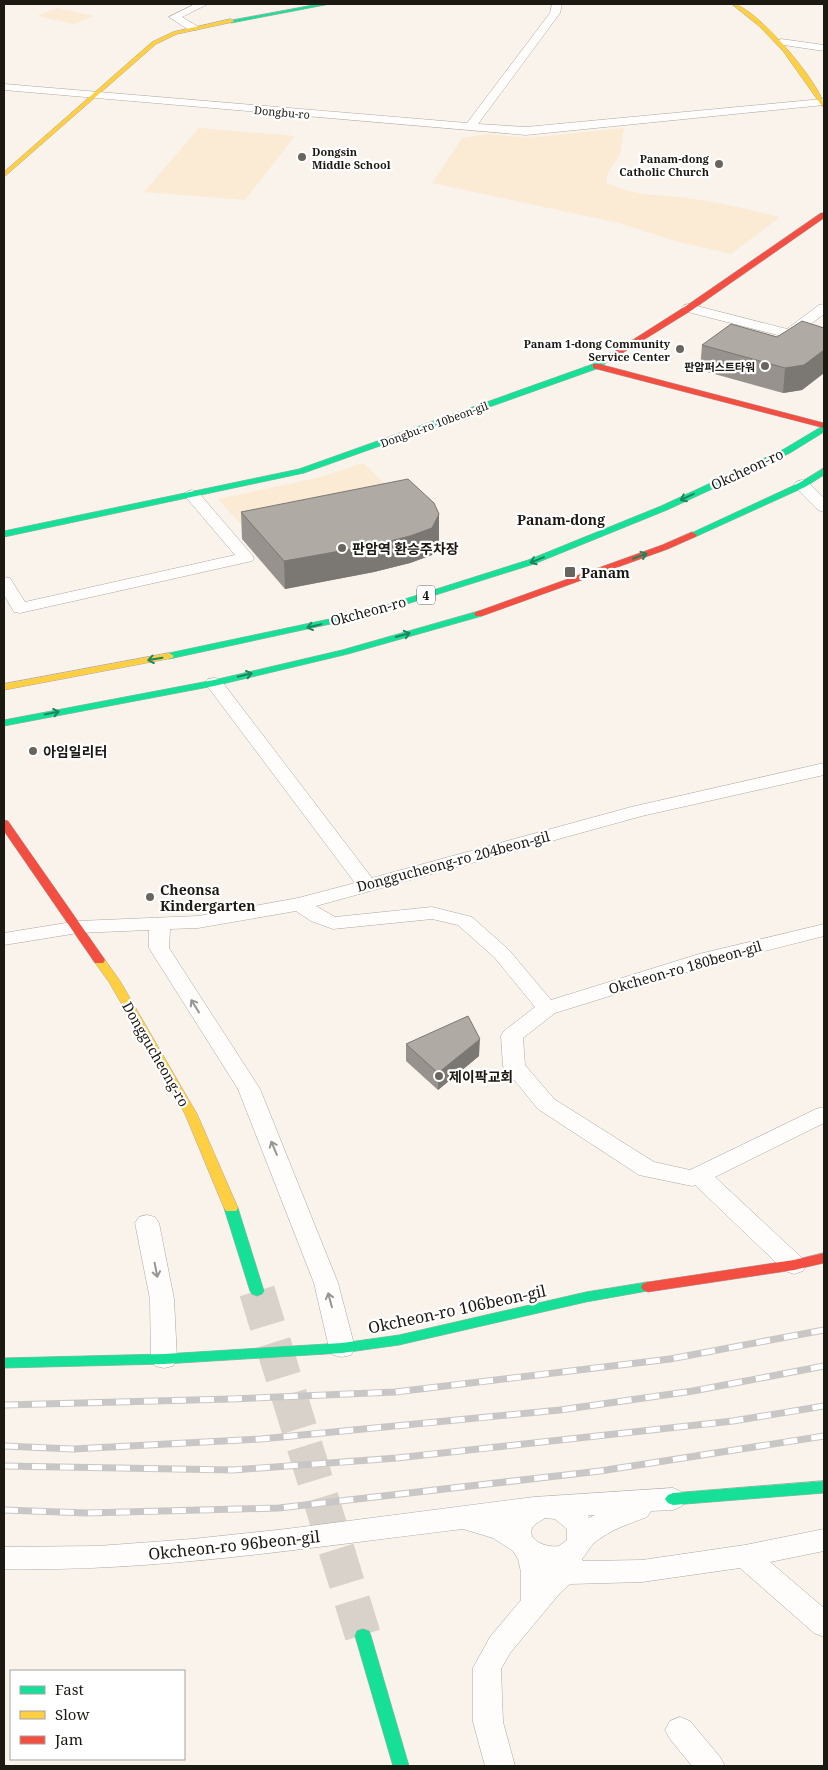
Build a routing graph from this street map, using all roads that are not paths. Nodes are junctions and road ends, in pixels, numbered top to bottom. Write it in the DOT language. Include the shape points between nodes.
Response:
graph roads {
  1 [pos="203,4"];
  2 [pos="326,4"];
  3 [pos="558,4"];
  4 [pos="735,4"];
  5 [pos="193,28"];
  6 [pos="781,42"];
  7 [pos="824,48"];
  8 [pos="4,87"];
  9 [pos="95,96"];
  10 [pos="823,104"];
  11 [pos="470,127"];
  12 [pos="4,175"];
  13 [pos="824,215"];
  14 [pos="689,308"];
  15 [pos="824,308"];
  16 [pos="596,366"];
  17 [pos="824,428"];
  18 [pos="824,471"];
  19 [pos="802,485"];
  20 [pos="192,495"];
  21 [pos="824,506"];
  22 [pos="4,534"];
  23 [pos="4,582"];
  24 [pos="214,683"];
  25 [pos="4,687"];
  26 [pos="4,722"];
  27 [pos="823,770"];
  28 [pos="7,834"];
  29 [pos="366,884"];
  30 [pos="300,904"];
  31 [pos="160,923"];
  32 [pos="78,927"];
  33 [pos="824,930"];
  34 [pos="4,939"];
  35 [pos="547,1008"];
  36 [pos="824,1114"];
  37 [pos="699,1175"];
  38 [pos="147,1223"];
  39 [pos="824,1258"];
  40 [pos="794,1265"];
  41 [pos="257,1291"];
  42 [pos="342,1348"];
  43 [pos="164,1359"];
  44 [pos="4,1363"];
  45 [pos="824,1487"];
  46 [pos="673,1499"];
  47 [pos="545,1508"];
  48 [pos="462,1518"];
  49 [pos="824,1540"];
  50 [pos="579,1542"];
  51 [pos="525,1548"];
  52 [pos="745,1556"];
  53 [pos="4,1558"];
  54 [pos="564,1573"];
  55 [pos="534,1605"];
  56 [pos="824,1624"];
  57 [pos="363,1636"];
  58 [pos="680,1730"];
  59 [pos="401,1766"];
  60 [pos="500,1766"];
  61 [pos="710,1766"];
  1 -- 5 [label="street" via="174,18"];
  2 -- 5 [label="main road"];
  3 -- 11 [label="street" via="555,13"];
  4 -- 6 [label="main road" via="764,24"];
  5 -- 9 [label="main road" via="154,43"];
  6 -- 7 [label="street"];
  6 -- 10 [label="main road"];
  8 -- 9 [label="street, Dongbu-ro"];
  9 -- 11 [label="street, Dongbu-ro"];
  9 -- 12 [label="main road"];
  10 -- 11 [label="street, Dongbu-ro" via="526,131"];
  13 -- 14 [label="main road, Dongbu-ro 10beon-gil"];
  14 -- 15 [label="street" via="789,334"];
  14 -- 16 [label="main road, Dongbu-ro 10beon-gil"];
  16 -- 17 [label="main road"];
  16 -- 20 [label="main road, Dongbu-ro 10beon-gil" via="301,471"];
  17 -- 25 [label="main road, Okcheon-ro / 4, one-way" via="787,450 664,508 512,568 369,613 215,648"];
  18 -- 19 [label="main road"];
  19 -- 21 [label="street"];
  24 -- 19 [label="main road, one-way" via="345,652 492,610 665,547"];
  20 -- 22 [label="main road, Dongbu-ro 10beon-gil"];
  20 -- 23 [label="street" via="246,558 20,608"];
  26 -- 24 [label="main road, one-way"];
  24 -- 29 [label="street"];
  27 -- 29 [label="street, Donggucheong-ro 204beon-gil" via="638,811"];
  28 -- 32 [label="main road, Donggucheong-ro"];
  29 -- 30 [label="street, Donggucheong-ro 204beon-gil"];
  30 -- 31 [label="street, Donggucheong-ro 204beon-gil" via="198,922"];
  30 -- 35 [label="street" via="333,923 432,913 465,922 502,954"];
  31 -- 32 [label="street, Donggucheong-ro 204beon-gil"];
  42 -- 31 [label="street, one-way" via="326,1284 249,1089 159,948"];
  32 -- 34 [label="street, Donggucheong-ro 204beon-gil"];
  32 -- 41 [label="main road, Donggucheong-ro" via="114,981 191,1114 231,1209"];
  33 -- 35 [label="street, Okcheon-ro 180beon-gil" via="706,959"];
  35 -- 37 [label="street" via="512,1036 514,1066 546,1104 647,1169 692,1178"];
  36 -- 37 [label="street"];
  37 -- 40 [label="street"];
  38 -- 43 [label="street, one-way" via="162,1299"];
  39 -- 40 [label="main road, Okcheon-ro 106beon-gil"];
  40 -- 42 [label="main road, Okcheon-ro 106beon-gil" via="586,1297 399,1340"];
  42 -- 43 [label="main road, Okcheon-ro 106beon-gil"];
  43 -- 44 [label="main road, Okcheon-ro 106beon-gil"];
  45 -- 46 [label="main road"];
  46 -- 47 [label="street, Okcheon-ro 96beon-gil"];
  46 -- 50 [label="street" via="611,1518"];
  47 -- 48 [label="street, Okcheon-ro 96beon-gil"];
  47 -- 50 [label="street" via="564,1510 574,1517 581,1527"];
  47 -- 51 [label="street" via="527,1514 520,1523 518,1533"];
  48 -- 51 [label="street" via="502,1530"];
  48 -- 53 [label="street, Okcheon-ro 96beon-gil" via="170,1554"];
  49 -- 52 [label="street"];
  50 -- 51 [label="street" via="568,1554 555,1558 542,1557"];
  50 -- 54 [label="street"];
  51 -- 55 [label="street" via="535,1565"];
  52 -- 54 [label="street" via="642,1571"];
  52 -- 56 [label="street"];
  54 -- 55 [label="street"];
  55 -- 60 [label="street" via="500,1645 487,1668 488,1722"];
  57 -- 59 [label="main road"];
  58 -- 61 [label="street"];
}
